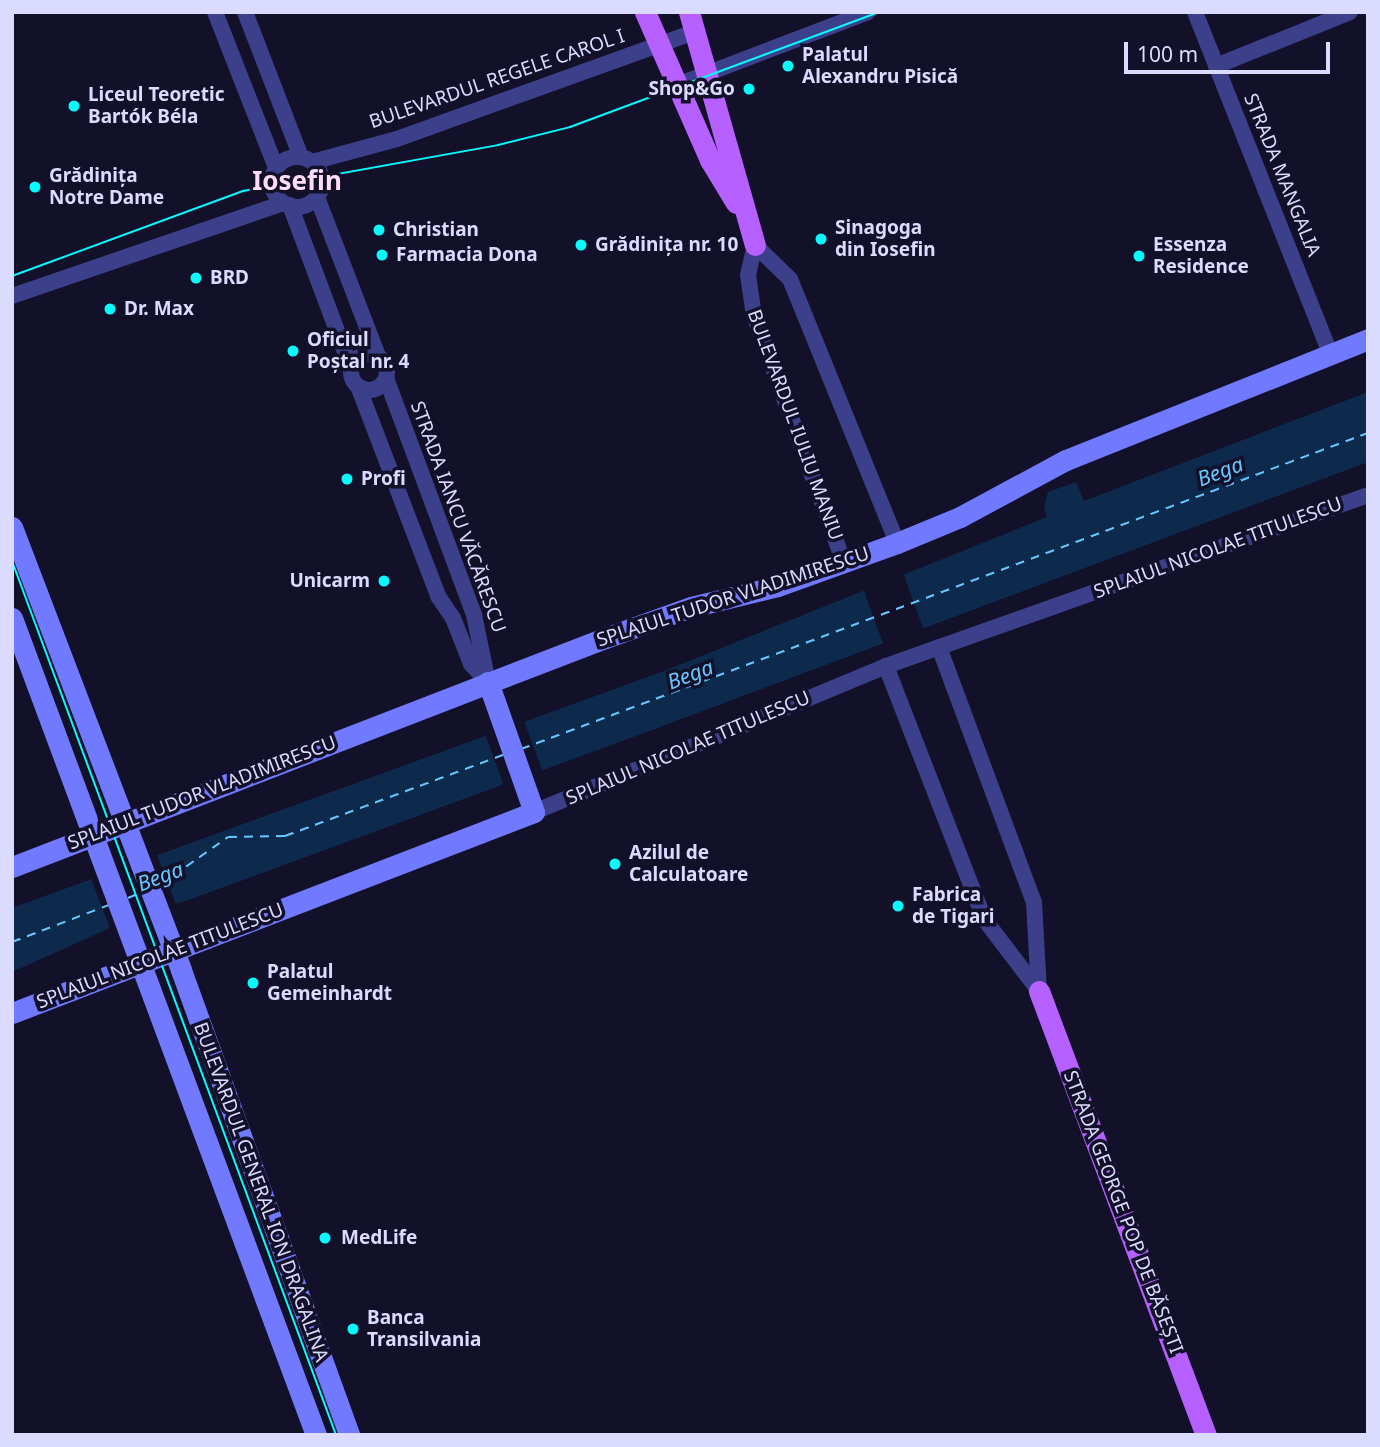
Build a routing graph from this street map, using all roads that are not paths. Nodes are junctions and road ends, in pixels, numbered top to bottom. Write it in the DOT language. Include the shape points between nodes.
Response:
graph roads {
  1 [pos="215,12"];
  2 [pos="244,12"];
  3 [pos="645,12"];
  4 [pos="867,12"];
  5 [pos="1195,12"];
  6 [pos="1350,12"];
  7 [pos="692,22"];
  8 [pos="660,45"];
  9 [pos="1216,66"];
  10 [pos="707,74"];
  11 [pos="677,85"];
  12 [pos="307,159"];
  13 [pos="276,168"];
  14 [pos="317,197"];
  15 [pos="286,204"];
  16 [pos="745,219"];
  17 [pos="755,245"];
  18 [pos="12,296"];
  19 [pos="1368,339"];
  20 [pos="1330,354"];
  21 [pos="379,356"];
  22 [pos="351,368"];
  23 [pos="386,378"];
  24 [pos="358,386"];
  25 [pos="1368,495"];
  26 [pos="12,527"];
  27 [pos="897,543"];
  28 [pos="844,563"];
  29 [pos="12,618"];
  30 [pos="939,647"];
  31 [pos="886,666"];
  32 [pos="491,691"];
  33 [pos="531,804"];
  34 [pos="128,829"];
  35 [pos="96,842"];
  36 [pos="12,867"];
  37 [pos="171,943"];
  38 [pos="139,956"];
  39 [pos="1038,991"];
  40 [pos="12,1013"];
  41 [pos="316,1435"];
  42 [pos="349,1435"];
  43 [pos="1206,1435"];
  1 -- 13 [label="street"];
  2 -- 12 [label="street"];
  3 -- 8 [label="main road"];
  4 -- 10 [label="street"];
  5 -- 9 [label="street, STRADA MANGALIA"];
  6 -- 9 [label="street"];
  7 -- 8 [label="street, BULEVARDUL REGELE CAROL I"];
  7 -- 10 [label="main road"];
  8 -- 11 [label="main road"];
  8 -- 12 [label="street, BULEVARDUL REGELE CAROL I" via="397,139"];
  9 -- 20 [label="street, STRADA MANGALIA"];
  10 -- 11 [label="street"];
  10 -- 16 [label="main road"];
  11 -- 16 [label="main road" via="710,160"];
  12 -- 13 [label="street" via="287,159"];
  12 -- 14 [label="street" via="322,180"];
  13 -- 15 [label="street" via="272,184"];
  14 -- 15 [label="street" via="304,206"];
  14 -- 21 [label="street"];
  15 -- 18 [label="street"];
  15 -- 22 [label="street"];
  16 -- 17 [label="main road"];
  17 -- 27 [label="street" via="790,279"];
  17 -- 28 [label="street, BULEVARDUL IULIU MANIU" via="748,275 754,316"];
  19 -- 20 [label="street, SPLAIUL TUDOR VLADIMIRESCU"];
  20 -- 27 [label="street, SPLAIUL TUDOR VLADIMIRESCU" via="1066,460 960,517"];
  21 -- 22 [label="street" via="365,354"];
  21 -- 23 [label="street" via="386,366"];
  22 -- 24 [label="street"];
  23 -- 24 [label="street" via="371,389"];
  23 -- 32 [label="street, STRADA IANCU VĂCĂRESCU" via="474,615"];
  24 -- 32 [label="street, STRADA IANCU VĂCĂRESCU" via="438,596 453,618 471,664"];
  25 -- 30 [label="street, SPLAIUL NICOLAE TITULESCU"];
  26 -- 34 [label="street"];
  27 -- 28 [label="street, SPLAIUL TUDOR VLADIMIRESCU"];
  28 -- 32 [label="street, SPLAIUL TUDOR VLADIMIRESCU" via="778,586 691,607"];
  29 -- 35 [label="street"];
  30 -- 31 [label="street, SPLAIUL NICOLAE TITULESCU"];
  30 -- 39 [label="street, STRADA GEORGE POP DE BĂSEȘTI" via="1034,902"];
  31 -- 33 [label="street, SPLAIUL NICOLAE TITULESCU"];
  31 -- 39 [label="street, STRADA GEORGE POP DE BĂSEȘTI" via="984,919"];
  32 -- 33 [label="street"];
  32 -- 34 [label="street, SPLAIUL TUDOR VLADIMIRESCU"];
  33 -- 37 [label="street, SPLAIUL NICOLAE TITULESCU"];
  34 -- 35 [label="street, SPLAIUL TUDOR VLADIMIRESCU"];
  34 -- 37 [label="street, BULEVARDUL GENERAL ION DRAGALINA"];
  35 -- 36 [label="street, SPLAIUL TUDOR VLADIMIRESCU"];
  35 -- 38 [label="street, BULEVARDUL GENERAL ION DRAGALINA"];
  37 -- 38 [label="street, SPLAIUL NICOLAE TITULESCU"];
  37 -- 42 [label="street, BULEVARDUL GENERAL ION DRAGALINA"];
  38 -- 40 [label="street, SPLAIUL NICOLAE TITULESCU"];
  38 -- 41 [label="street, BULEVARDUL GENERAL ION DRAGALINA"];
  39 -- 43 [label="main road, STRADA GEORGE POP DE BĂSEȘTI"];
}
